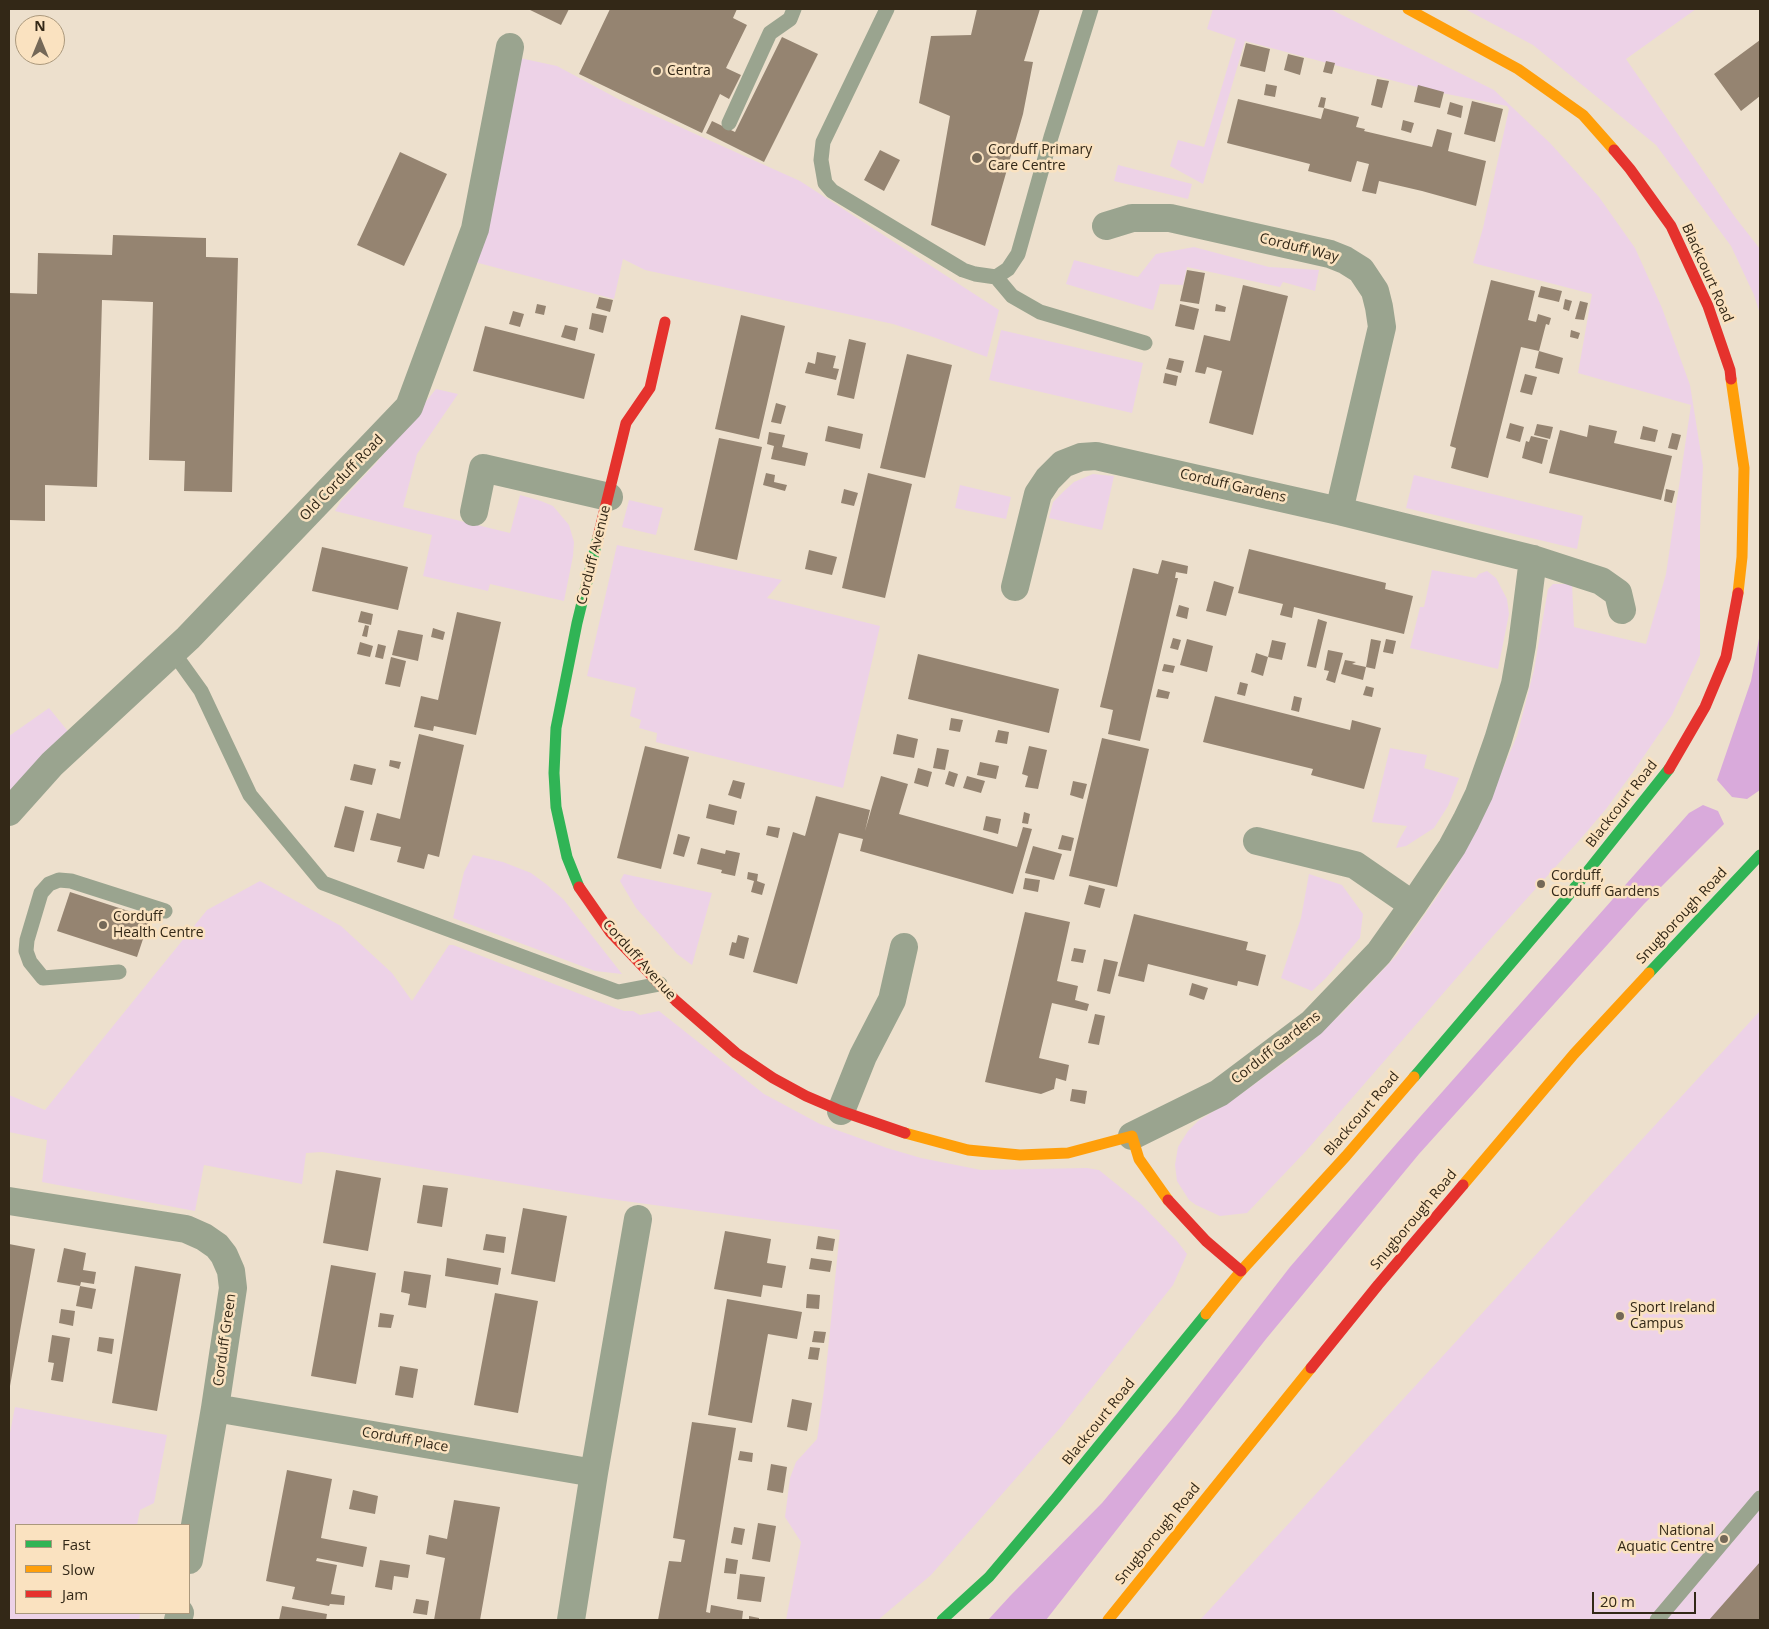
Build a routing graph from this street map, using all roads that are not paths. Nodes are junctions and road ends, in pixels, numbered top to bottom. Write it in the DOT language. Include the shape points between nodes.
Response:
graph roads {
  1 [pos="794,9"];
  2 [pos="887,9"];
  3 [pos="1091,9"];
  4 [pos="1408,9"];
  5 [pos="510,47"];
  6 [pos="729,123"];
  7 [pos="1106,226"];
  8 [pos="996,277"];
  9 [pos="664,322"];
  10 [pos="1145,343"];
  11 [pos="1752,467"];
  12 [pos="609,497"];
  13 [pos="1339,511"];
  14 [pos="474,512"];
  15 [pos="1533,559"];
  16 [pos="1015,586"];
  17 [pos="1622,610"];
  18 [pos="173,652"];
  19 [pos="9,812"];
  20 [pos="1257,840"];
  21 [pos="1760,854"];
  22 [pos="1413,905"];
  23 [pos="166,911"];
  24 [pos="904,947"];
  25 [pos="119,972"];
  26 [pos="660,984"];
  27 [pos="841,1111"];
  28 [pos="1132,1136"];
  29 [pos="9,1201"];
  30 [pos="638,1219"];
  31 [pos="1240,1271"];
  32 [pos="215,1408"];
  33 [pos="594,1473"];
  34 [pos="1760,1498"];
  35 [pos="190,1554"];
  36 [pos="571,1620"];
  37 [pos="942,1620"];
  38 [pos="1108,1620"];
  39 [pos="1657,1620"];
  1 -- 6 [label="lane" via="790,19 770,33"];
  2 -- 8 [label="lane" via="822,142 825,183 832,191 963,270"];
  3 -- 8 [label="lane" via="1018,254 1008,269"];
  4 -- 11 [label="street, Blackcourt Road" via="1518,69 1583,115 1630,169 1670,226 1715,323 1730,370"];
  5 -- 18 [label="street, Old Corduff Road" via="475,228 409,407"];
  7 -- 13 [label="street, Corduff Way" via="1132,218 1170,218 1330,254 1361,270 1375,291 1382,327"];
  8 -- 10 [label="lane" via="1012,296 1040,312"];
  9 -- 12 [label="street, Corduff Avenue" via="650,388 626,423"];
  11 -- 31 [label="street, Blackcourt Road" via="1738,594 1726,657 1704,707 1673,763 1528,945 1346,1156"];
  12 -- 14 [label="street, Corduff Avenue" via="483,468"];
  12 -- 26 [label="street, Corduff Avenue" via="577,623 556,728 556,807 567,857 581,891 611,933"];
  13 -- 15 [label="street, Corduff Gardens"];
  13 -- 16 [label="street, Corduff Gardens" via="1096,456 1081,457 1063,464 1038,494"];
  15 -- 17 [label="street, Corduff Gardens" via="1601,581 1618,593"];
  15 -- 22 [label="street, Corduff Gardens" via="1515,684 1498,740 1466,821"];
  18 -- 19 [label="street, Old Corduff Road" via="52,764"];
  18 -- 26 [label="lane" via="201,690 250,795 323,883 618,992"];
  20 -- 22 [label="street" via="1355,865"];
  21 -- 38 [label="street, Snugborough Road" via="1574,1054 1378,1285"];
  22 -- 28 [label="street, Corduff Gardens" via="1379,953 1312,1023 1219,1093"];
  23 -- 25 [label="lane" via="71,881 59,880 49,884 41,893 26,951 43,978"];
  24 -- 27 [label="street" via="892,1000 863,1056"];
  26 -- 27 [label="street, Corduff Avenue" via="736,1053 773,1078"];
  27 -- 28 [label="street, Corduff Avenue" via="968,1150 1020,1155 1068,1153"];
  28 -- 31 [label="street" via="1139,1160 1173,1207"];
  29 -- 32 [label="street, Corduff Green" via="186,1229 217,1246 231,1271 234,1288"];
  30 -- 33 [label="street"];
  31 -- 37 [label="street, Blackcourt Road" via="989,1577"];
  32 -- 33 [label="street, Corduff Place"];
  32 -- 35 [label="street, Corduff Green"];
  33 -- 36 [label="street"];
  34 -- 39 [label="lane"];
}
